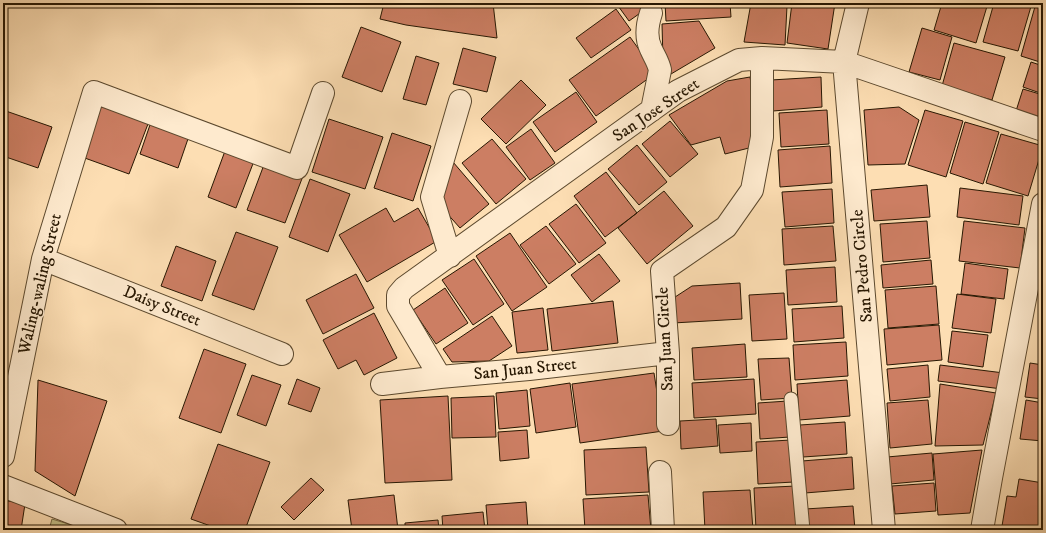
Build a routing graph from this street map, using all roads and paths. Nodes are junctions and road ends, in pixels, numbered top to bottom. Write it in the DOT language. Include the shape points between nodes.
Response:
graph roads {
  1 [pos="858,3"];
  2 [pos="651,13"];
  3 [pos="762,58"];
  4 [pos="844,62"];
  5 [pos="323,94"];
  6 [pos="460,101"];
  7 [pos="652,110"];
  8 [pos="1043,130"];
  9 [pos="1043,204"];
  10 [pos="450,256"];
  11 [pos="42,258"];
  12 [pos="668,353"];
  13 [pos="282,354"];
  14 [pos="440,377"];
  15 [pos="382,384"];
  16 [pos="791,399"];
  17 [pos="668,424"];
  18 [pos="3,456"];
  19 [pos="660,472"];
  20 [pos="3,486"];
  21 [pos="116,530"];
  22 [pos="663,530"];
  23 [pos="803,530"];
  24 [pos="884,530"];
  25 [pos="982,530"];
  1 -- 4 [label="street, San Pedro Circle"];
  2 -- 7 [label="street" via="647,38 660,70"];
  3 -- 4 [label="street, San Jose Street"];
  3 -- 7 [label="street, San Jose Street" via="739,60 678,91"];
  3 -- 12 [label="street, San Juan Circle" via="762,137 752,190 726,227 662,271"];
  4 -- 8 [label="street, San Jose Street"];
  4 -- 24 [label="street, San Pedro Circle"];
  5 -- 11 [label="street, Waling-waling Street" via="297,168 94,92"];
  6 -- 10 [label="street" via="432,197"];
  7 -- 10 [label="street, San Jose Street"];
  9 -- 25 [label="street"];
  10 -- 14 [label="street, San Jose Street" via="398,295 398,306"];
  11 -- 13 [label="street, Daisy Street"];
  11 -- 18 [label="street, Waling-waling Street"];
  12 -- 14 [label="street, San Juan Street"];
  12 -- 17 [label="street, San Juan Circle"];
  14 -- 15 [label="street, San Juan Street"];
  16 -- 23 [label="lane"];
  19 -- 22 [label="street"];
  20 -- 21 [label="street"];
}
